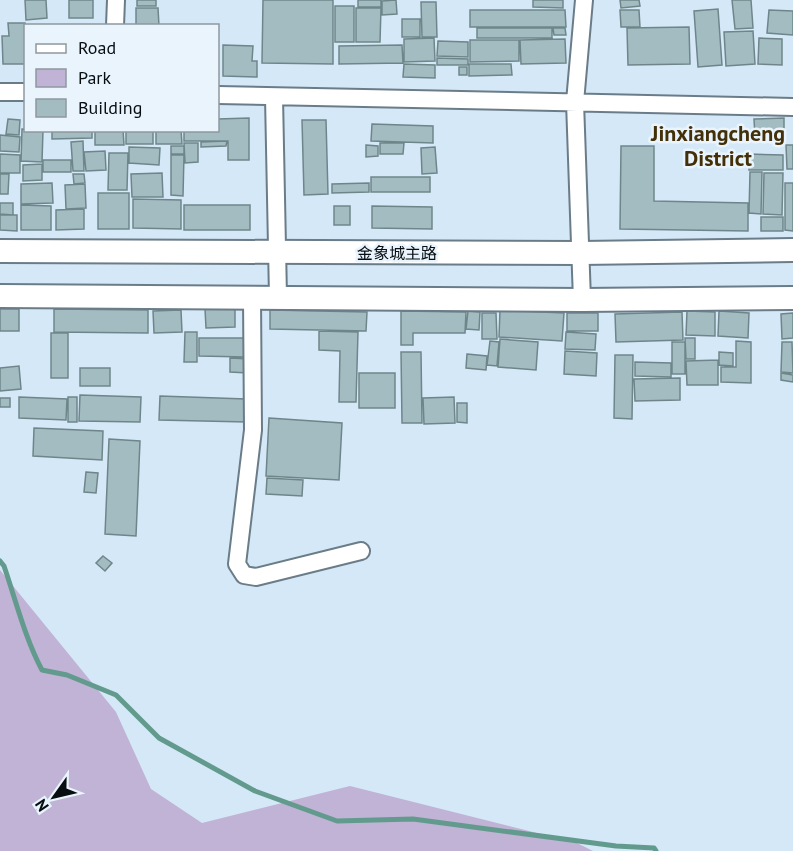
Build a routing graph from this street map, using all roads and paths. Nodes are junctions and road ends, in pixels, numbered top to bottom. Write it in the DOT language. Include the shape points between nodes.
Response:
graph roads {
  1 [pos="116,0"];
  2 [pos="584,0"];
  3 [pos="115,24"];
  4 [pos="0,92"];
  5 [pos="24,92"];
  6 [pos="219,95"];
  7 [pos="274,97"];
  8 [pos="575,102"];
  9 [pos="793,107"];
  10 [pos="793,250"];
  11 [pos="0,251"];
  12 [pos="275,252"];
  13 [pos="581,254"];
  14 [pos="0,296"];
  15 [pos="252,297"];
  16 [pos="278,297"];
  17 [pos="793,298"];
  18 [pos="582,300"];
  19 [pos="361,551"];
  1 -- 3 [label="street"];
  2 -- 8 [label="street"];
  4 -- 5 [label="street"];
  6 -- 7 [label="street"];
  7 -- 8 [label="street"];
  7 -- 12 [label="street"];
  8 -- 9 [label="street"];
  8 -- 13 [label="street"];
  10 -- 13 [label="main road, 金象城主路"];
  11 -- 12 [label="main road, 金象城主路"];
  12 -- 13 [label="main road, 金象城主路"];
  12 -- 16 [label="street"];
  13 -- 18 [label="street"];
  14 -- 15 [label="main road"];
  15 -- 16 [label="main road"];
  15 -- 19 [label="street" via="253,430 237,564 244,575 256,577"];
  16 -- 18 [label="main road"];
  17 -- 18 [label="main road"];
}
